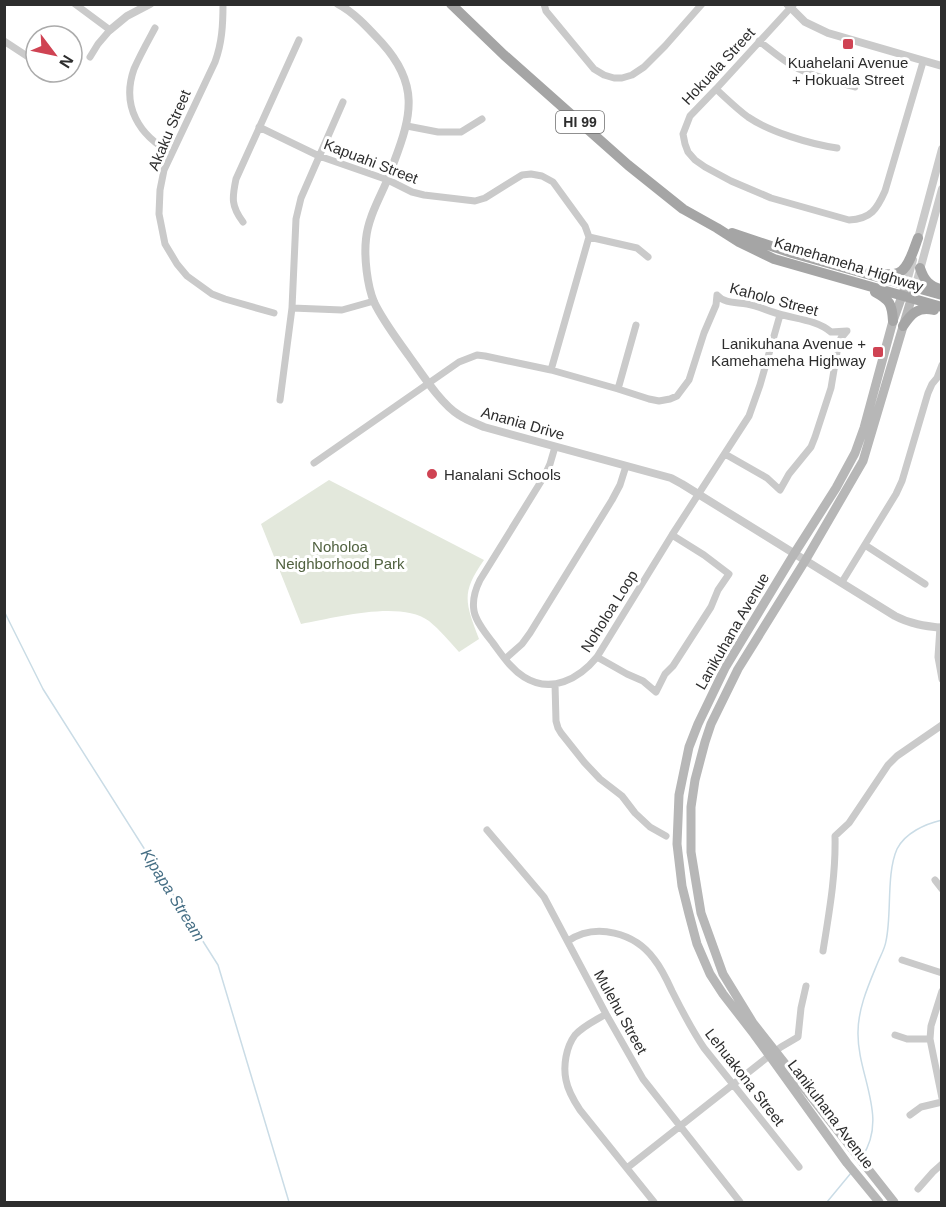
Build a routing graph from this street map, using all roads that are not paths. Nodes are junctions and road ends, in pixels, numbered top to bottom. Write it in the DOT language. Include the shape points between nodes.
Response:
graph roads {
  1 [pos="75,4"];
  2 [pos="150,4"];
  3 [pos="224,4"];
  4 [pos="338,4"];
  5 [pos="451,4"];
  6 [pos="544,4"];
  7 [pos="702,4"];
  8 [pos="790,6"];
  9 [pos="155,28"];
  10 [pos="110,30"];
  11 [pos="299,40"];
  12 [pos="4,41"];
  13 [pos="759,42"];
  14 [pos="24,54"];
  15 [pos="90,57"];
  16 [pos="923,62"];
  17 [pos="942,66"];
  18 [pos="855,87"];
  19 [pos="716,89"];
  20 [pos="343,102"];
  21 [pos="482,119"];
  22 [pos="407,126"];
  23 [pos="259,127"];
  24 [pos="837,148"];
  25 [pos="942,149"];
  26 [pos="172,153"];
  27 [pos="319,156"];
  28 [pos="388,180"];
  29 [pos="942,189"];
  30 [pos="243,222"];
  31 [pos="717,228"];
  32 [pos="589,237"];
  33 [pos="918,238"];
  34 [pos="648,256"];
  35 [pos="920,268"];
  36 [pos="872,274"];
  37 [pos="865,285"];
  38 [pos="942,289"];
  39 [pos="908,291"];
  40 [pos="942,295"];
  41 [pos="374,301"];
  42 [pos="942,307"];
  43 [pos="292,308"];
  44 [pos="942,312"];
  45 [pos="274,313"];
  46 [pos="780,315"];
  47 [pos="898,324"];
  48 [pos="636,325"];
  49 [pos="942,365"];
  50 [pos="551,370"];
  51 [pos="429,383"];
  52 [pos="618,389"];
  53 [pos="280,400"];
  54 [pos="555,447"];
  55 [pos="725,454"];
  56 [pos="314,463"];
  57 [pos="626,466"];
  58 [pos="699,494"];
  59 [pos="672,535"];
  60 [pos="865,545"];
  61 [pos="794,554"];
  62 [pos="805,561"];
  63 [pos="842,582"];
  64 [pos="925,584"];
  65 [pos="941,628"];
  66 [pos="597,657"];
  67 [pos="505,659"];
  68 [pos="942,679"];
  69 [pos="555,684"];
  70 [pos="942,725"];
  71 [pos="487,830"];
  72 [pos="666,836"];
  73 [pos="935,880"];
  74 [pos="942,889"];
  75 [pos="568,941"];
  76 [pos="823,951"];
  77 [pos="902,960"];
  78 [pos="942,973"];
  79 [pos="806,986"];
  80 [pos="942,991"];
  81 [pos="606,1014"];
  82 [pos="895,1035"];
  83 [pos="930,1039"];
  84 [pos="772,1054"];
  85 [pos="734,1084"];
  86 [pos="942,1100"];
  87 [pos="910,1115"];
  88 [pos="679,1126"];
  89 [pos="942,1164"];
  90 [pos="799,1167"];
  91 [pos="627,1168"];
  92 [pos="918,1189"];
  93 [pos="654,1203"];
  94 [pos="740,1203"];
  95 [pos="879,1203"];
  96 [pos="894,1203"];
  1 -- 10 [label="street"];
  2 -- 10 [label="street"];
  3 -- 26 [label="street, Akaku Street" via="218,55"];
  4 -- 22 [label="street, Anania Drive" via="391,53 405,78 410,106"];
  5 -- 31 [label="main road, Kamehameha Highway / HI 99" via="628,165 683,209"];
  6 -- 7 [label="street" via="594,69 614,78 644,68"];
  8 -- 13 [label="street, Hokuala Street"];
  8 -- 16 [label="street" via="805,22 828,33"];
  9 -- 26 [label="street" via="135,69 130,101 145,134"];
  10 -- 15 [label="street"];
  11 -- 23 [label="street"];
  12 -- 14 [label="street"];
  13 -- 18 [label="street" via="806,72"];
  13 -- 19 [label="street, Hokuala Street"];
  16 -- 17 [label="street"];
  16 -- 19 [label="street, Hokuala Street" via="880,204 859,220 771,198 695,160 688,152 683,134 690,116"];
  19 -- 24 [label="street" via="750,118 770,129"];
  20 -- 27 [label="street"];
  21 -- 22 [label="street" via="461,132"];
  22 -- 28 [label="street, Anania Drive"];
  23 -- 27 [label="street, Kapuahi Street"];
  23 -- 30 [label="street" via="236,179 232,201"];
  25 -- 33 [label="street, Lanikuhana Avenue"];
  26 -- 45 [label="street, Akaku Street" via="164,170 159,214 165,244 177,264 212,294"];
  27 -- 28 [label="street, Kapuahi Street"];
  27 -- 43 [label="street" via="296,219"];
  28 -- 32 [label="street, Kapuahi Street" via="412,192 475,201 522,175 542,176 553,182"];
  28 -- 41 [label="street, Anania Drive" via="371,216 366,240 366,265"];
  29 -- 35 [label="street, Lanikuhana Avenue"];
  31 -- 36 [label="main road, Kamehameha Highway / HI 99"];
  31 -- 37 [label="main road, Kamehameha Highway / HI 99" via="774,259"];
  32 -- 34 [label="street" via="637,248"];
  32 -- 50 [label="street"];
  33 -- 36 [label="main road" via="902,271"];
  33 -- 39 [label="street, Lanikuhana Avenue"];
  35 -- 38 [label="main road" via="928,283"];
  35 -- 39 [label="street, Lanikuhana Avenue"];
  36 -- 39 [label="main road, Kamehameha Highway / HI 99"];
  37 -- 39 [label="main road, Kamehameha Highway / HI 99"];
  37 -- 47 [label="main road" via="889,302"];
  39 -- 40 [label="main road, Kamehameha Highway / HI 99"];
  39 -- 42 [label="main road, Kamehameha Highway / HI 99"];
  39 -- 47 [label="main road, Lanikuhana Avenue"];
  41 -- 43 [label="street" via="342,310"];
  41 -- 51 [label="street, Anania Drive"];
  43 -- 53 [label="street"];
  44 -- 47 [label="main road" via="919,310"];
  46 -- 52 [label="street, Kaholo Street" via="749,304 725,302 717,295 689,380 677,396 658,401"];
  46 -- 55 [label="street, Noholoa Loop" via="754,404"];
  46 -- 55 [label="street, Kaholo Street" via="815,323 831,332 847,331 838,346 831,388 816,437 780,490"];
  47 -- 61 [label="main road, Lanikuhana Avenue" via="855,453"];
  47 -- 62 [label="main road, Lanikuhana Avenue" via="863,461"];
  48 -- 52 [label="street"];
  49 -- 60 [label="street" via="928,393 902,481"];
  50 -- 51 [label="street, Kaholo Street" via="477,355 459,362"];
  50 -- 52 [label="street, Kaholo Street"];
  51 -- 54 [label="street, Anania Drive" via="458,415 484,427"];
  51 -- 56 [label="street, Kaholo Street"];
  54 -- 57 [label="street, Anania Drive"];
  54 -- 67 [label="street" via="545,475 476,589 474,615"];
  55 -- 58 [label="street, Noholoa Loop"];
  57 -- 58 [label="street, Anania Drive" via="670,478"];
  57 -- 67 [label="street" via="612,500 530,633"];
  58 -- 59 [label="street, Noholoa Loop"];
  58 -- 61 [label="street, Anania Drive"];
  59 -- 66 [label="street, Noholoa Loop"];
  59 -- 66 [label="street" via="729,574 711,607 656,692"];
  60 -- 63 [label="street"];
  60 -- 64 [label="street"];
  61 -- 62 [label="street, Anania Drive"];
  61 -- 84 [label="main road, Lanikuhana Avenue" via="725,668 698,724 679,795 677,844 682,886 697,944 723,994"];
  62 -- 63 [label="street, Anania Drive"];
  62 -- 84 [label="main road, Lanikuhana Avenue" via="738,669 711,724 691,807 691,852 701,913 723,974"];
  63 -- 65 [label="street, Anania Drive" via="906,621"];
  65 -- 68 [label="street" via="938,657"];
  66 -- 69 [label="street, Noholoa Loop" via="578,675"];
  67 -- 69 [label="street" via="523,677 544,685"];
  69 -- 72 [label="street" via="556,721 561,733 600,779"];
  70 -- 76 [label="street" via="888,765 849,823 835,836"];
  71 -- 75 [label="street, Mulehu Street" via="544,897"];
  73 -- 74 [label="street"];
  75 -- 81 [label="street, Mulehu Street"];
  75 -- 85 [label="street, Lehuakona Street" via="605,931 625,936 645,949 661,969 692,1030"];
  77 -- 78 [label="street"];
  79 -- 84 [label="street" via="798,1038"];
  80 -- 83 [label="street"];
  81 -- 88 [label="street, Mulehu Street" via="643,1079"];
  81 -- 91 [label="street" via="573,1038 567,1051 566,1080 580,1110"];
  82 -- 83 [label="street"];
  83 -- 86 [label="street"];
  84 -- 85 [label="street"];
  84 -- 95 [label="main road, Lanikuhana Avenue"];
  84 -- 96 [label="main road, Lanikuhana Avenue"];
  85 -- 88 [label="street"];
  85 -- 90 [label="street, Lehuakona Street"];
  86 -- 87 [label="street"];
  88 -- 91 [label="street"];
  88 -- 94 [label="street, Mulehu Street"];
  89 -- 92 [label="street"];
  91 -- 93 [label="street"];
}
